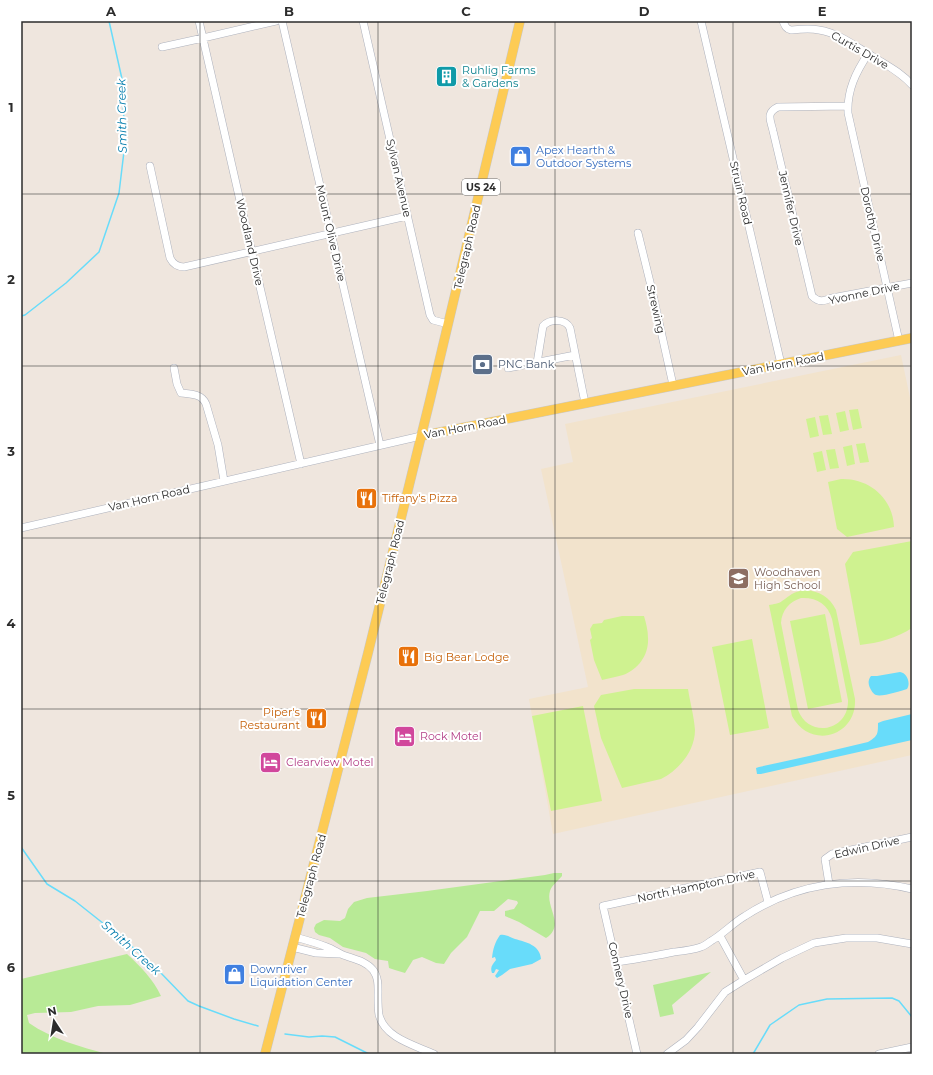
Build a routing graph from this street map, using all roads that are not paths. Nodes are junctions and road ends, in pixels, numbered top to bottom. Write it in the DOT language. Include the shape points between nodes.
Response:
graph roads {
  1 [pos="199,21"];
  2 [pos="276,21"];
  3 [pos="282,21"];
  4 [pos="363,21"];
  5 [pos="520,21"];
  6 [pos="701,21"];
  7 [pos="783,21"];
  8 [pos="203,38"];
  9 [pos="162,47"];
  10 [pos="868,54"];
  11 [pos="912,85"];
  12 [pos="848,106"];
  13 [pos="150,166"];
  14 [pos="407,216"];
  15 [pos="331,233"];
  16 [pos="638,233"];
  17 [pos="252,251"];
  18 [pos="912,283"];
  19 [pos="887,288"];
  20 [pos="816,300"];
  21 [pos="448,324"];
  22 [pos="912,338"];
  23 [pos="900,341"];
  24 [pos="575,355"];
  25 [pos="537,363"];
  26 [pos="781,364"];
  27 [pos="174,368"];
  28 [pos="508,368"];
  29 [pos="673,385"];
  30 [pos="585,403"];
  31 [pos="421,436"];
  32 [pos="380,445"];
  33 [pos="301,464"];
  34 [pos="224,481"];
  35 [pos="21,528"];
  36 [pos="912,837"];
  37 [pos="829,884"];
  38 [pos="912,889"];
  39 [pos="768,902"];
  40 [pos="604,906"];
  41 [pos="720,936"];
  42 [pos="295,937"];
  43 [pos="912,944"];
  44 [pos="292,947"];
  45 [pos="343,955"];
  46 [pos="617,962"];
  47 [pos="744,980"];
  48 [pos="912,1046"];
  49 [pos="265,1054"];
  50 [pos="434,1054"];
  51 [pos="637,1054"];
  52 [pos="667,1054"];
  53 [pos="879,1054"];
  1 -- 8 [label="street, Woodland Drive"];
  2 -- 8 [label="street"];
  3 -- 15 [label="street, Mount Olive Drive"];
  4 -- 14 [label="street, Sylvan Avenue"];
  5 -- 21 [label="main road, Telegraph Road / US 24"];
  6 -- 26 [label="street, Struin Road"];
  7 -- 10 [label="street, Curtis Drive" via="791,30 811,29 835,34"];
  8 -- 9 [label="street"];
  8 -- 17 [label="street, Woodland Drive"];
  10 -- 11 [label="street, Curtis Drive" via="902,75"];
  10 -- 12 [label="street, Dorothy Drive" via="852,83"];
  12 -- 19 [label="street, Dorothy Drive"];
  12 -- 20 [label="street, Jennifer Drive" via="778,107 770,114 811,292"];
  13 -- 17 [label="street" via="173,263 184,267"];
  14 -- 15 [label="street"];
  14 -- 21 [label="street, Sylvan Avenue" via="430,315 433,320"];
  15 -- 17 [label="street"];
  15 -- 32 [label="street, Mount Olive Drive"];
  16 -- 29 [label="street, Strewing"];
  17 -- 33 [label="street, Woodland Drive"];
  18 -- 19 [label="street, Yvonne Drive"];
  19 -- 20 [label="street, Yvonne Drive" via="823,301"];
  19 -- 23 [label="street, Dorothy Drive"];
  21 -- 31 [label="main road, Telegraph Road / US 24"];
  22 -- 23 [label="main road, Van Horn Road"];
  23 -- 26 [label="main road, Van Horn Road"];
  24 -- 25 [label="street"];
  24 -- 25 [label="street" via="567,323 548,322 542,328"];
  24 -- 30 [label="street"];
  25 -- 28 [label="street"];
  26 -- 29 [label="main road, Van Horn Road"];
  27 -- 34 [label="street" via="181,393 198,395 204,399 218,445"];
  29 -- 30 [label="main road, Van Horn Road"];
  30 -- 31 [label="main road, Van Horn Road"];
  31 -- 32 [label="street, Van Horn Road"];
  31 -- 42 [label="main road, Telegraph Road / US 24"];
  32 -- 33 [label="street, Van Horn Road"];
  33 -- 34 [label="street, Van Horn Road"];
  34 -- 35 [label="street, Van Horn Road"];
  36 -- 37 [label="street, Edwin Drive" via="832,854 825,859"];
  37 -- 38 [label="street" via="859,882"];
  37 -- 39 [label="street"];
  39 -- 40 [label="street, North Hampton Drive" via="760,872"];
  39 -- 41 [label="street" via="744,916"];
  40 -- 46 [label="street, Connery Drive"];
  41 -- 46 [label="street" via="702,947"];
  41 -- 47 [label="street"];
  42 -- 44 [label="main road, Telegraph Road / US 24"];
  42 -- 45 [label="street"];
  43 -- 47 [label="street" via="877,938 846,938 814,943"];
  44 -- 45 [label="street" via="316,953"];
  44 -- 49 [label="main road, Telegraph Road / US 24"];
  45 -- 50 [label="street" via="360,961 370,967 375,974 378,983 379,1015 388,1031"];
  46 -- 51 [label="street, Connery Drive"];
  47 -- 52 [label="street" via="725,992 686,1040"];
  48 -- 53 [label="street"];
}
